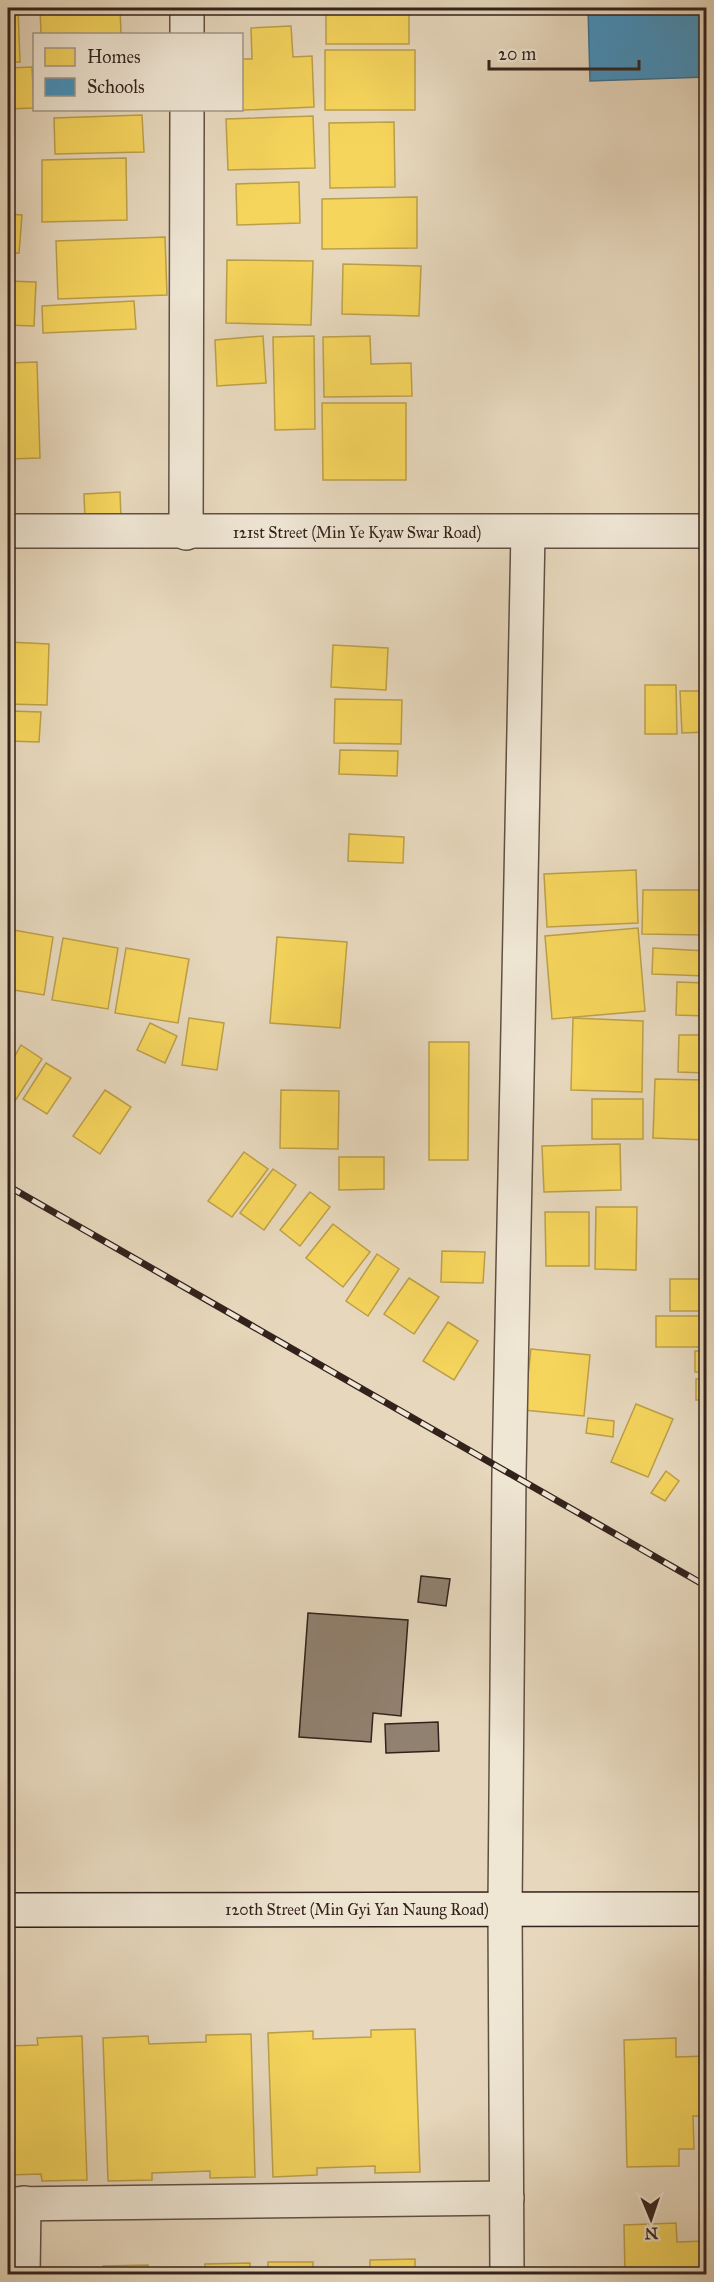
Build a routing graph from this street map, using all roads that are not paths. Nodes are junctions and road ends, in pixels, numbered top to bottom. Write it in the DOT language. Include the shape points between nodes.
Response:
graph roads {
  1 [pos="187,8"];
  2 [pos="187,33"];
  3 [pos="187,111"];
  4 [pos="8,531"];
  5 [pos="706,531"];
  6 [pos="186,532"];
  7 [pos="528,532"];
  8 [pos="505,1908"];
  9 [pos="706,1909"];
  10 [pos="8,1910"];
  11 [pos="507,2198"];
  12 [pos="16,2204"];
  13 [pos="23,2274"];
  14 [pos="507,2274"];
  1 -- 2 [label="street"];
  3 -- 6 [label="street"];
  4 -- 6 [label="street, 121st Street (Min Ye Kyaw Swar Road)"];
  5 -- 7 [label="street, 121st Street (Min Ye Kyaw Swar Road)"];
  6 -- 7 [label="street, 121st Street (Min Ye Kyaw Swar Road)"];
  7 -- 8 [label="street"];
  8 -- 9 [label="street, 120th Street (Min Gyi Yan Naung Road)"];
  8 -- 10 [label="street, 120th Street (Min Gyi Yan Naung Road)"];
  8 -- 11 [label="street"];
  11 -- 12 [label="street"];
  11 -- 14 [label="street"];
  12 -- 13 [label="street"];
}
